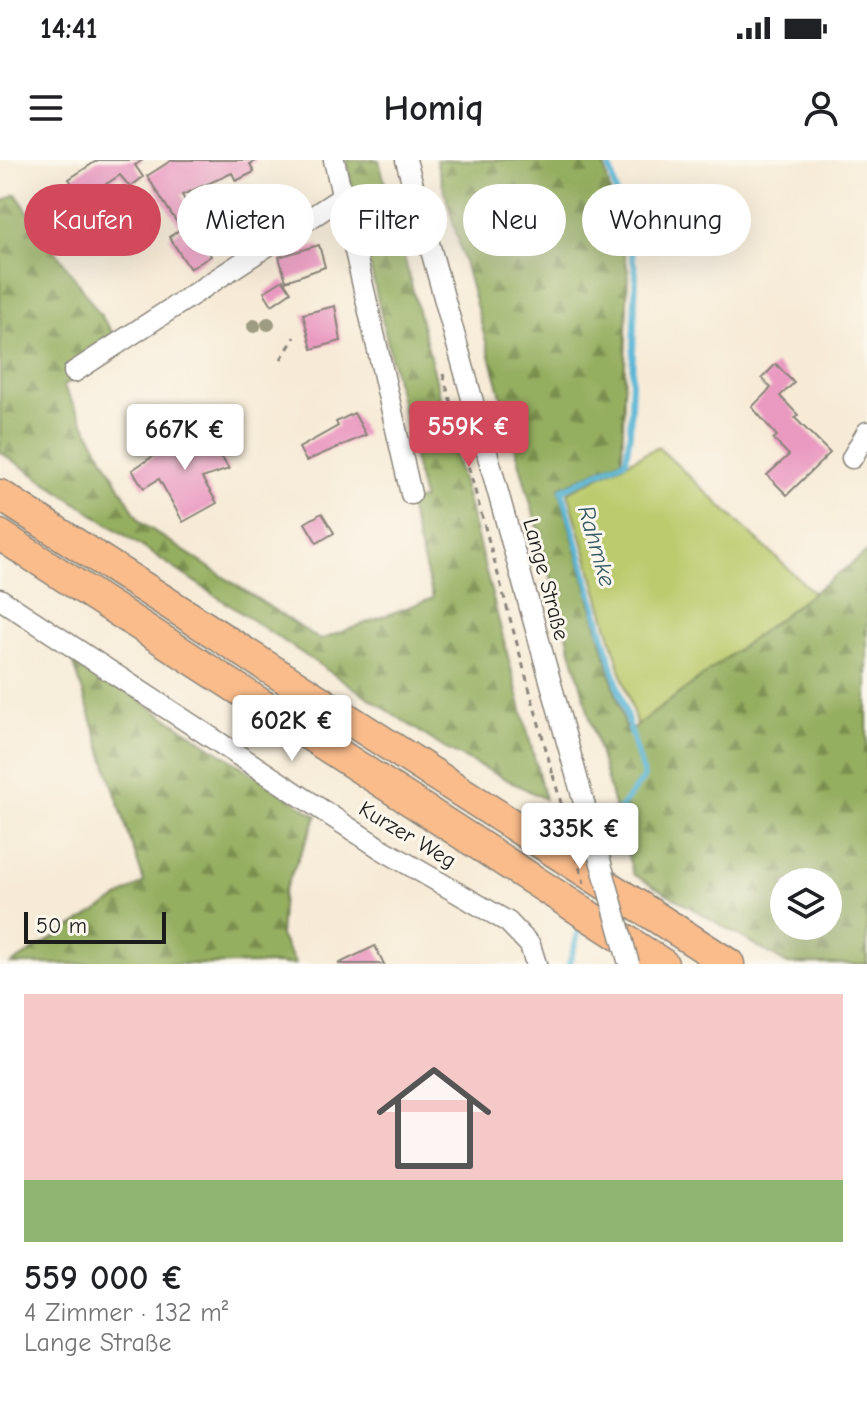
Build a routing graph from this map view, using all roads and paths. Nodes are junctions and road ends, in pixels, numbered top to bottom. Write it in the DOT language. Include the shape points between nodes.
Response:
graph roads {
  1 [pos="334,160"];
  2 [pos="406,160"];
  3 [pos="338,184"];
  4 [pos="330,205"];
  5 [pos="355,256"];
  6 [pos="295,337"];
  7 [pos="281,359"];
  8 [pos="74,372"];
  9 [pos="867,432"];
  10 [pos="852,458"];
  11 [pos="411,494"];
  12 [pos="0,495"];
  13 [pos="0,535"];
  14 [pos="0,599"];
  15 [pos="553,775"];
  16 [pos="582,891"];
  17 [pos="536,964"];
  18 [pos="629,964"];
  19 [pos="663,964"];
  20 [pos="729,964"];
  1 -- 3 [label="street"];
  2 -- 18 [label="street, Lange Straße, bridge"];
  4 -- 8 [label="street"];
  5 -- 11 [label="street"];
  6 -- 7 [label="path"];
  9 -- 10 [label="street"];
  12 -- 16 [label="highway"];
  13 -- 16 [label="highway"];
  14 -- 17 [label="street, Kurzer Weg" via="380,848 508,922 530,945"];
  15 -- 16 [label="path, bridge"];
  16 -- 19 [label="highway" via="604,926"];
  16 -- 20 [label="highway" via="619,896"];
}
